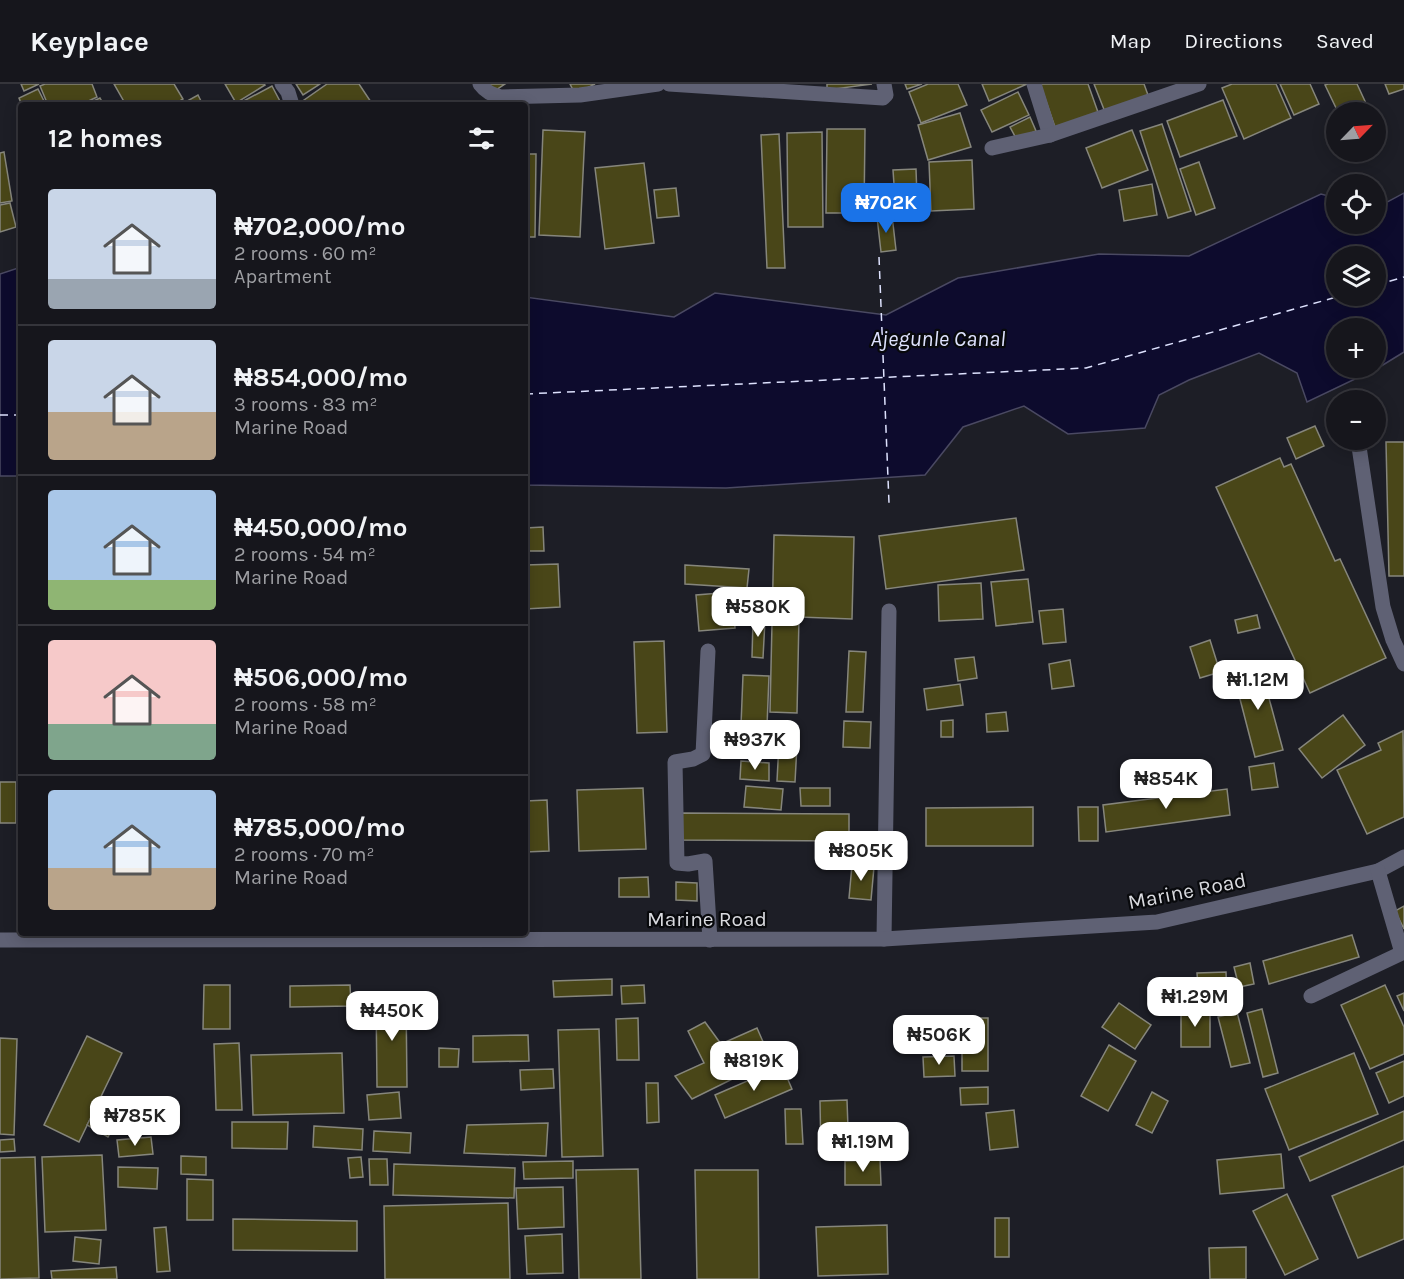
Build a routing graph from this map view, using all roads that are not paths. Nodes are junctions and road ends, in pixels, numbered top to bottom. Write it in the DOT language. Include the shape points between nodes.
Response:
graph roads {
  1 [pos="282,84"];
  2 [pos="480,84"];
  3 [pos="658,84"];
  4 [pos="669,84"];
  5 [pos="884,84"];
  6 [pos="1034,84"];
  7 [pos="1199,84"];
  8 [pos="291,102"];
  9 [pos="1050,135"];
  10 [pos="992,148"];
  11 [pos="1359,450"];
  12 [pos="889,611"];
  13 [pos="708,651"];
  14 [pos="1404,664"];
  15 [pos="1404,857"];
  16 [pos="1378,871"];
  17 [pos="261,936"];
  18 [pos="481,936"];
  19 [pos="884,939"];
  20 [pos="0,940"];
  21 [pos="710,940"];
  22 [pos="1311,996"];
  1 -- 8 [label="street"];
  2 -- 3 [label="street" via="501,98 580,95"];
  4 -- 5 [label="street" via="883,98"];
  6 -- 9 [label="street"];
  7 -- 9 [label="street"];
  9 -- 10 [label="street"];
  11 -- 14 [label="street" via="1383,607"];
  12 -- 19 [label="street"];
  13 -- 21 [label="street" via="703,754 675,762 675,793 677,863 705,861"];
  15 -- 16 [label="street, Marine Road"];
  16 -- 19 [label="street, Marine Road" via="1157,922"];
  16 -- 22 [label="street" via="1402,953"];
  17 -- 18 [label="street, Marine Road"];
  17 -- 20 [label="street, Marine Road"];
  18 -- 21 [label="street, Marine Road"];
  19 -- 21 [label="street, Marine Road"];
}
